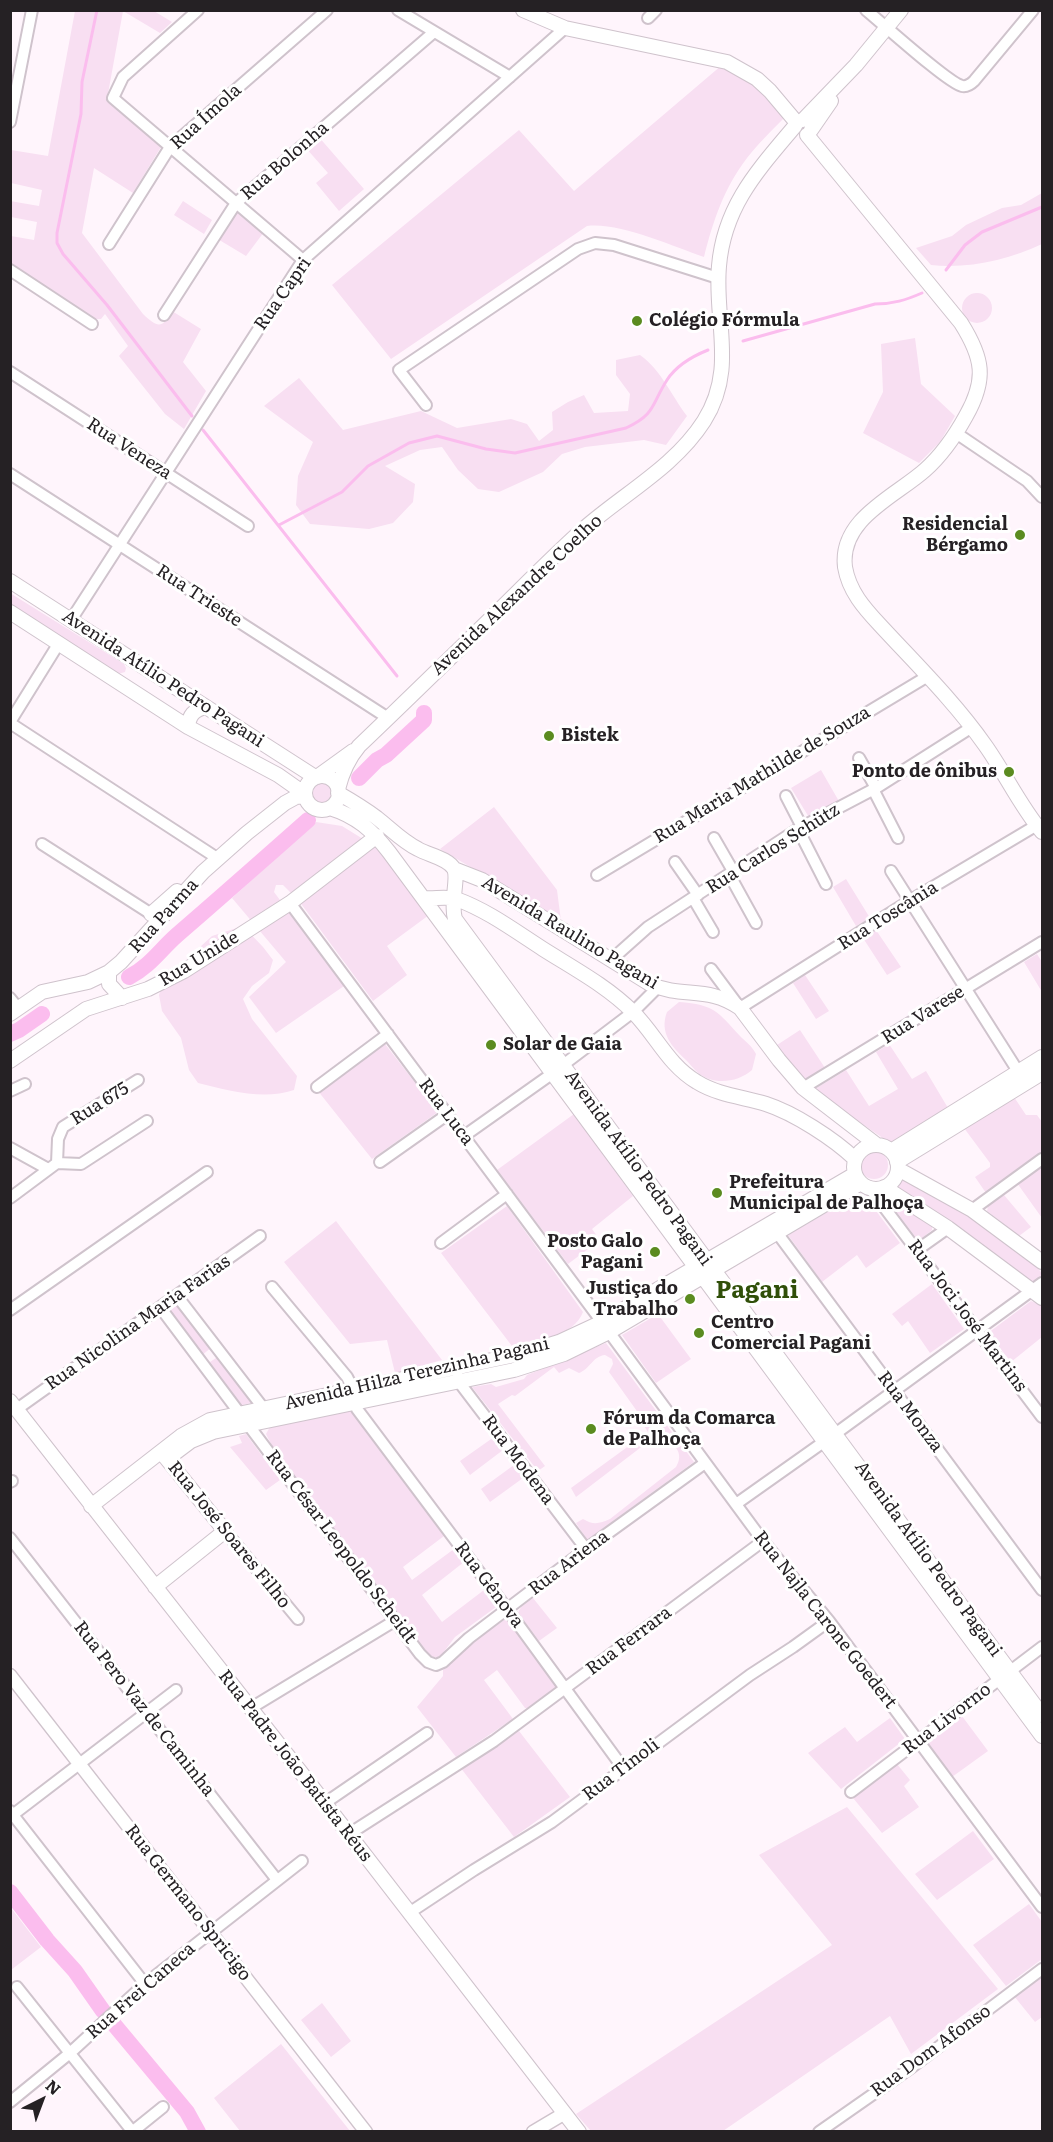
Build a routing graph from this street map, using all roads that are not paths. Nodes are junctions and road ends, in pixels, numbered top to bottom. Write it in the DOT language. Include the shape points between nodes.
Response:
graph roads {
  1 [pos="32,10"];
  2 [pos="198,10"];
  3 [pos="327,10"];
  4 [pos="398,10"];
  5 [pos="523,10"];
  6 [pos="866,10"];
  7 [pos="901,10"];
  8 [pos="1034,10"];
  9 [pos="565,28"];
  10 [pos="887,28"];
  11 [pos="434,32"];
  12 [pos="15,68"];
  13 [pos="510,77"];
  14 [pos="10,122"];
  15 [pos="803,128"];
  16 [pos="170,147"];
  17 [pos="236,203"];
  18 [pos="109,244"];
  19 [pos="303,260"];
  20 [pos="10,270"];
  21 [pos="718,278"];
  22 [pos="164,315"];
  23 [pos="92,324"];
  24 [pos="10,372"];
  25 [pos="426,405"];
  26 [pos="956,433"];
  27 [pos="166,473"];
  28 [pos="10,474"];
  29 [pos="1042,497"];
  30 [pos="248,526"];
  31 [pos="120,544"];
  32 [pos="11,582"];
  33 [pos="10,612"];
  34 [pos="71,620"];
  35 [pos="59,643"];
  36 [pos="133,660"];
  37 [pos="928,676"];
  38 [pos="116,680"];
  39 [pos="206,707"];
  40 [pos="388,718"];
  41 [pos="10,723"];
  42 [pos="188,727"];
  43 [pos="972,727"];
  44 [pos="359,746"];
  45 [pos="860,758"];
  46 [pos="316,777"];
  47 [pos="875,789"];
  48 [pos="338,791"];
  49 [pos="305,795"];
  50 [pos="786,796"];
  51 [pos="330,808"];
  52 [pos="800,828"];
  53 [pos="1040,829"];
  54 [pos="377,836"];
  55 [pos="714,838"];
  56 [pos="898,838"];
  57 [pos="42,844"];
  58 [pos="217,858"];
  59 [pos="675,862"];
  60 [pos="454,869"];
  61 [pos="891,871"];
  62 [pos="731,872"];
  63 [pos="597,874"];
  64 [pos="826,884"];
  65 [pos="696,897"];
  66 [pos="424,898"];
  67 [pos="452,898"];
  68 [pos="911,900"];
  69 [pos="290,903"];
  70 [pos="156,917"];
  71 [pos="756,923"];
  72 [pos="713,932"];
  73 [pos="1042,942"];
  74 [pos="611,960"];
  75 [pos="711,969"];
  76 [pos="109,972"];
  77 [pos="82,983"];
  78 [pos="658,987"];
  79 [pos="967,988"];
  80 [pos="122,998"];
  81 [pos="13,1007"];
  82 [pos="740,1008"];
  83 [pos="86,1010"];
  84 [pos="633,1012"];
  85 [pos="388,1034"];
  86 [pos="1042,1057"];
  87 [pos="10,1061"];
  88 [pos="558,1069"];
  89 [pos="1042,1073"];
  90 [pos="1022,1078"];
  91 [pos="138,1080"];
  92 [pos="25,1084"];
  93 [pos="317,1087"];
  94 [pos="803,1088"];
  95 [pos="10,1091"];
  96 [pos="448,1114"];
  97 [pos="147,1121"];
  98 [pos="464,1136"];
  99 [pos="877,1145"];
  100 [pos="10,1148"];
  101 [pos="855,1159"];
  102 [pos="1042,1159"];
  103 [pos="895,1160"];
  104 [pos="380,1162"];
  105 [pos="52,1166"];
  106 [pos="207,1172"];
  107 [pos="862,1181"];
  108 [pos="884,1187"];
  109 [pos="507,1194"];
  110 [pos="10,1198"];
  111 [pos="972,1210"];
  112 [pos="948,1228"];
  113 [pos="778,1233"];
  114 [pos="260,1236"];
  115 [pos="441,1243"];
  116 [pos="917,1250"];
  117 [pos="1042,1262"];
  118 [pos="705,1269"];
  119 [pos="272,1287"];
  120 [pos="1039,1291"];
  121 [pos="177,1296"];
  122 [pos="160,1307"];
  123 [pos="10,1310"];
  124 [pos="605,1327"];
  125 [pos="978,1329"];
  126 [pos="219,1349"];
  127 [pos="202,1362"];
  128 [pos="479,1363"];
  129 [pos="455,1368"];
  130 [pos="483,1377"];
  131 [pos="459,1382"];
  132 [pos="895,1390"];
  133 [pos="355,1396"];
  134 [pos="14,1405"];
  135 [pos="264,1409"];
  136 [pos="1042,1417"];
  137 [pos="245,1419"];
  138 [pos="830,1437"];
  139 [pos="164,1455"];
  140 [pos="705,1463"];
  141 [pos="736,1504"];
  142 [pos="91,1506"];
  143 [pos="225,1531"];
  144 [pos="10,1538"];
  145 [pos="763,1541"];
  146 [pos="586,1549"];
  147 [pos="155,1587"];
  148 [pos="1042,1590"];
  149 [pos="507,1609"];
  150 [pos="298,1619"];
  151 [pos="396,1620"];
  152 [pos="829,1621"];
  153 [pos="1042,1647"];
  154 [pos="436,1665"];
  155 [pos="10,1675"];
  156 [pos="1005,1675"];
  157 [pos="566,1688"];
  158 [pos="176,1690"];
  159 [pos="251,1708"];
  160 [pos="147,1713"];
  161 [pos="1042,1715"];
  162 [pos="427,1733"];
  163 [pos="1042,1736"];
  164 [pos="918,1741"];
  165 [pos="80,1764"];
  166 [pos="623,1768"];
  167 [pos="851,1791"];
  168 [pos="325,1803"];
  169 [pos="12,1815"];
  170 [pos="349,1833"];
  171 [pos="302,1861"];
  172 [pos="277,1880"];
  173 [pos="1042,1907"];
  174 [pos="409,1913"];
  175 [pos="211,1932"];
  176 [pos="1042,1969"];
  177 [pos="145,1984"];
  178 [pos="17,1987"];
  179 [pos="69,2053"];
  180 [pos="10,2102"];
  181 [pos="163,2107"];
  182 [pos="565,2113"];
  183 [pos="132,2131"];
  184 [pos="366,2132"];
  185 [pos="533,2132"];
  186 [pos="579,2132"];
  187 [pos="819,2132"];
  1 -- 12 [label="street"];
  2 -- 16 [label="street" via="123,77 113,98"];
  3 -- 16 [label="street, Rua Ímola"];
  4 -- 11 [label="street"];
  5 -- 9 [label="main road"];
  6 -- 10 [label="street"];
  7 -- 10 [label="main road, Avenida Alexandre Coelho"];
  8 -- 10 [label="street" via="975,81 962,86"];
  9 -- 13 [label="street, Rua Capri"];
  9 -- 15 [label="main road" via="727,62 757,79"];
  10 -- 15 [label="main road, Avenida Alexandre Coelho"];
  11 -- 13 [label="street"];
  11 -- 17 [label="street, Rua Bolonha"];
  12 -- 14 [label="street"];
  13 -- 19 [label="street, Rua Capri"];
  15 -- 21 [label="main road, Avenida Alexandre Coelho" via="772,153 735,205 724,239"];
  15 -- 26 [label="main road" via="961,323 977,351 980,384"];
  16 -- 17 [label="street"];
  16 -- 18 [label="street, Rua Ímola"];
  17 -- 19 [label="street"];
  17 -- 22 [label="street, Rua Bolonha"];
  19 -- 27 [label="street, Rua Capri"];
  20 -- 23 [label="street"];
  21 -- 25 [label="street" via="614,245 595,243 578,249 399,370"];
  21 -- 40 [label="main road, Avenida Alexandre Coelho" via="724,364 704,421 676,454 565,546"];
  24 -- 27 [label="street, Rua Veneza"];
  26 -- 29 [label="street" via="1027,481"];
  26 -- 37 [label="main road" via="926,469 865,517 850,538 846,552 848,578 862,605"];
  27 -- 30 [label="street, Rua Veneza"];
  27 -- 31 [label="street, Rua Capri"];
  28 -- 31 [label="street, Rua Trieste"];
  31 -- 34 [label="street, Rua Capri"];
  31 -- 40 [label="street, Rua Trieste"];
  32 -- 34 [label="main road, Avenida Atílio Pedro Pagani"];
  33 -- 35 [label="main road, Avenida Atílio Pedro Pagani"];
  34 -- 36 [label="main road, Avenida Atílio Pedro Pagani"];
  35 -- 38 [label="main road, Avenida Atílio Pedro Pagani"];
  35 -- 41 [label="street"];
  36 -- 38 [label="main road" via="127,677"];
  36 -- 39 [label="main road, Avenida Atílio Pedro Pagani"];
  37 -- 43 [label="main road"];
  37 -- 63 [label="street, Rua Maria Mathilde de Souza"];
  38 -- 42 [label="main road, Avenida Atílio Pedro Pagani"];
  39 -- 42 [label="main road" via="192,713"];
  39 -- 46 [label="main road, Avenida Atílio Pedro Pagani"];
  40 -- 44 [label="main road, Avenida Alexandre Coelho"];
  41 -- 58 [label="street"];
  42 -- 49 [label="main road, Avenida Atílio Pedro Pagani" via="278,775"];
  43 -- 47 [label="street, Rua Carlos Schütz"];
  43 -- 53 [label="main road"];
  44 -- 46 [label="main road, Avenida Alexandre Coelho"];
  44 -- 48 [label="main road, Avenida Alexandre Coelho" via="342,774"];
  45 -- 47 [label="street"];
  46 -- 48 [label="main road" via="332,780"];
  46 -- 49 [label="main road" via="307,784"];
  47 -- 52 [label="street, Rua Carlos Schütz"];
  47 -- 56 [label="street"];
  48 -- 51 [label="main road"];
  48 -- 60 [label="main road" via="399,837"];
  49 -- 51 [label="main road" via="313,807"];
  49 -- 58 [label="main road, Rua Parma" via="285,803"];
  50 -- 52 [label="street"];
  51 -- 54 [label="main road, Avenida Atílio Pedro Pagani" via="359,820"];
  52 -- 62 [label="street, Rua Carlos Schütz"];
  52 -- 64 [label="street"];
  53 -- 68 [label="street, Rua Toscânia"];
  54 -- 66 [label="main road, Avenida Atílio Pedro Pagani"];
  54 -- 69 [label="main road, Rua Unide"];
  55 -- 62 [label="street"];
  57 -- 70 [label="street"];
  58 -- 70 [label="main road, Rua Parma"];
  59 -- 65 [label="street"];
  60 -- 67 [label="main road, Avenida Atílio Pedro Pagani"];
  60 -- 74 [label="main road, Avenida Raulino Pagani" via="482,880"];
  61 -- 68 [label="street"];
  62 -- 65 [label="street, Rua Carlos Schütz"];
  62 -- 71 [label="street"];
  65 -- 72 [label="street"];
  65 -- 74 [label="street, Rua Carlos Schütz" via="648,927"];
  66 -- 67 [label="main road"];
  66 -- 88 [label="main road, Avenida Atílio Pedro Pagani"];
  67 -- 84 [label="main road, Avenida Raulino Pagani" via="475,907 600,985"];
  67 -- 88 [label="main road, Avenida Atílio Pedro Pagani" via="455,919"];
  68 -- 79 [label="street"];
  68 -- 82 [label="street, Rua Toscânia"];
  69 -- 80 [label="main road, Rua Unide" via="184,972"];
  69 -- 85 [label="street, Rua Luca"];
  70 -- 76 [label="main road, Rua Parma" via="121,963"];
  73 -- 79 [label="street, Rua Varese"];
  74 -- 78 [label="main road, Avenida Raulino Pagani"];
  75 -- 82 [label="street"];
  76 -- 77 [label="main road, Rua Parma"];
  76 -- 80 [label="main road" via="110,984"];
  77 -- 81 [label="main road, Rua Parma" via="42,992"];
  77 -- 83 [label="main road" via="90,1000"];
  78 -- 82 [label="main road, Avenida Raulino Pagani" via="709,993"];
  78 -- 84 [label="street"];
  79 -- 90 [label="street"];
  79 -- 94 [label="street, Rua Varese"];
  80 -- 83 [label="main road, Rua Unide"];
  82 -- 94 [label="main road, Avenida Raulino Pagani"];
  83 -- 87 [label="main road, Rua Unide"];
  84 -- 88 [label="street"];
  84 -- 101 [label="main road, Avenida Raulino Pagani" via="670,1060 696,1082 783,1111"];
  85 -- 93 [label="street"];
  85 -- 96 [label="street, Rua Luca"];
  86 -- 90 [label="main road"];
  88 -- 98 [label="street"];
  88 -- 118 [label="main road, Avenida Atílio Pedro Pagani"];
  89 -- 90 [label="main road"];
  90 -- 103 [label="main road"];
  91 -- 105 [label="street, Rua 675" via="63,1127"];
  92 -- 95 [label="street"];
  94 -- 99 [label="main road, Avenida Raulino Pagani"];
  96 -- 98 [label="street, Rua Luca"];
  96 -- 104 [label="street"];
  97 -- 105 [label="street" via="81,1164"];
  98 -- 109 [label="street, Rua Luca"];
  99 -- 101 [label="main road" via="866,1147"];
  99 -- 103 [label="main road"];
  100 -- 105 [label="street"];
  101 -- 107 [label="main road"];
  102 -- 111 [label="street"];
  103 -- 108 [label="main road" via="893,1180"];
  103 -- 111 [label="main road"];
  105 -- 110 [label="street"];
  106 -- 123 [label="street"];
  107 -- 108 [label="main road"];
  107 -- 113 [label="main road, Avenida Hilza Terezinha Pagani"];
  107 -- 116 [label="street, Rua Joci José Martins"];
  107 -- 118 [label="main road, Avenida Hilza Terezinha Pagani"];
  108 -- 112 [label="main road"];
  109 -- 115 [label="street"];
  109 -- 124 [label="street, Rua Luca"];
  111 -- 117 [label="main road"];
  112 -- 116 [label="street"];
  112 -- 120 [label="main road"];
  113 -- 118 [label="main road, Avenida Hilza Terezinha Pagani"];
  113 -- 132 [label="street, Rua Monza"];
  114 -- 121 [label="street, Rua Nicolina Maria Farias"];
  116 -- 125 [label="street, Rua Joci José Martins"];
  118 -- 124 [label="main road, Avenida Hilza Terezinha Pagani"];
  118 -- 138 [label="main road, Avenida Atílio Pedro Pagani"];
  119 -- 133 [label="street, Rua Gênova" via="347,1377"];
  120 -- 125 [label="street"];
  121 -- 122 [label="street, Rua Nicolina Maria Farias"];
  121 -- 126 [label="street"];
  122 -- 127 [label="street, Rua César Leopoldo Scheidt"];
  122 -- 134 [label="street, Rua Nicolina Maria Farias"];
  124 -- 128 [label="main road, Avenida Hilza Terezinha Pagani"];
  124 -- 130 [label="main road, Avenida Hilza Terezinha Pagani" via="572,1351"];
  124 -- 140 [label="street, Rua Najla Carone Goedert"];
  125 -- 132 [label="street"];
  125 -- 136 [label="street, Rua Joci José Martins"];
  126 -- 127 [label="street"];
  126 -- 135 [label="street"];
  127 -- 137 [label="street, Rua César Leopoldo Scheidt"];
  128 -- 129 [label="main road, Avenida Hilza Terezinha Pagani"];
  128 -- 130 [label="main road"];
  129 -- 131 [label="street, Rua Modena"];
  129 -- 133 [label="main road, Avenida Hilza Terezinha Pagani"];
  130 -- 131 [label="main road, Avenida Hilza Terezinha Pagani"];
  131 -- 133 [label="main road, Avenida Hilza Terezinha Pagani"];
  131 -- 146 [label="street, Rua Modena"];
  132 -- 138 [label="street"];
  132 -- 148 [label="street, Rua Monza"];
  133 -- 135 [label="main road, Avenida Hilza Terezinha Pagani"];
  133 -- 137 [label="main road, Avenida Hilza Terezinha Pagani"];
  133 -- 149 [label="street, Rua Gênova" via="357,1409"];
  134 -- 142 [label="main road, Rua Padre João Batista Réus"];
  135 -- 137 [label="main road, Avenida Hilza Terezinha Pagani"];
  137 -- 139 [label="main road, Avenida Hilza Terezinha Pagani" via="200,1424"];
  137 -- 151 [label="street, Rua César Leopoldo Scheidt"];
  138 -- 141 [label="street"];
  138 -- 156 [label="main road, Avenida Atílio Pedro Pagani"];
  139 -- 142 [label="main road, Avenida Hilza Terezinha Pagani"];
  139 -- 143 [label="main road, Rua José Soares Filho"];
  140 -- 141 [label="street, Rua Najla Carone Goedert"];
  140 -- 146 [label="street, Rua Ariena"];
  141 -- 145 [label="street, Rua Najla Carone Goedert"];
  142 -- 147 [label="main road, Rua Padre João Batista Réus"];
  143 -- 147 [label="main road"];
  143 -- 150 [label="street, Rua José Soares Filho"];
  144 -- 160 [label="street, Rua Pero Vaz de Caminha"];
  145 -- 152 [label="street, Rua Najla Carone Goedert"];
  145 -- 157 [label="street, Rua Ferrara"];
  146 -- 149 [label="street, Rua Ariena"];
  147 -- 159 [label="main road, Rua Padre João Batista Réus"];
  149 -- 154 [label="street, Rua Ariena"];
  149 -- 157 [label="street, Rua Gênova"];
  151 -- 154 [label="street, Rua César Leopoldo Scheidt" via="420,1654"];
  151 -- 159 [label="street"];
  152 -- 164 [label="street, Rua Najla Carone Goedert"];
  152 -- 166 [label="street, Rua Tínoli"];
  153 -- 156 [label="street, Rua Livorno"];
  155 -- 165 [label="street, Rua Germano Spricigo"];
  156 -- 161 [label="main road, Avenida Atílio Pedro Pagani"];
  156 -- 163 [label="main road, Avenida Atílio Pedro Pagani"];
  156 -- 164 [label="street, Rua Livorno"];
  157 -- 166 [label="street, Rua Gênova"];
  157 -- 170 [label="street, Rua Ferrara" via="494,1741"];
  158 -- 160 [label="street"];
  159 -- 168 [label="main road, Rua Padre João Batista Réus"];
  160 -- 165 [label="street"];
  160 -- 172 [label="street, Rua Pero Vaz de Caminha"];
  162 -- 168 [label="street"];
  164 -- 167 [label="street, Rua Livorno"];
  164 -- 173 [label="street, Rua Najla Carone Goedert"];
  165 -- 169 [label="street"];
  165 -- 175 [label="street, Rua Germano Spricigo"];
  166 -- 174 [label="street, Rua Tínoli" via="552,1822"];
  168 -- 170 [label="main road, Rua Padre João Batista Réus"];
  169 -- 177 [label="street"];
  170 -- 174 [label="main road, Rua Padre João Batista Réus"];
  171 -- 172 [label="street, Rua Frei Caneca"];
  172 -- 175 [label="street, Rua Frei Caneca"];
  174 -- 182 [label="main road, Rua Padre João Batista Réus"];
  175 -- 177 [label="street, Rua Frei Caneca"];
  175 -- 184 [label="street, Rua Germano Spricigo"];
  176 -- 187 [label="street, Rua Dom Afonso"];
  177 -- 179 [label="street, Rua Frei Caneca"];
  178 -- 179 [label="street"];
  179 -- 180 [label="street, Rua Frei Caneca"];
  179 -- 183 [label="street"];
  181 -- 183 [label="street"];
  182 -- 185 [label="street"];
  182 -- 186 [label="main road, Rua Padre João Batista Réus"];
}
